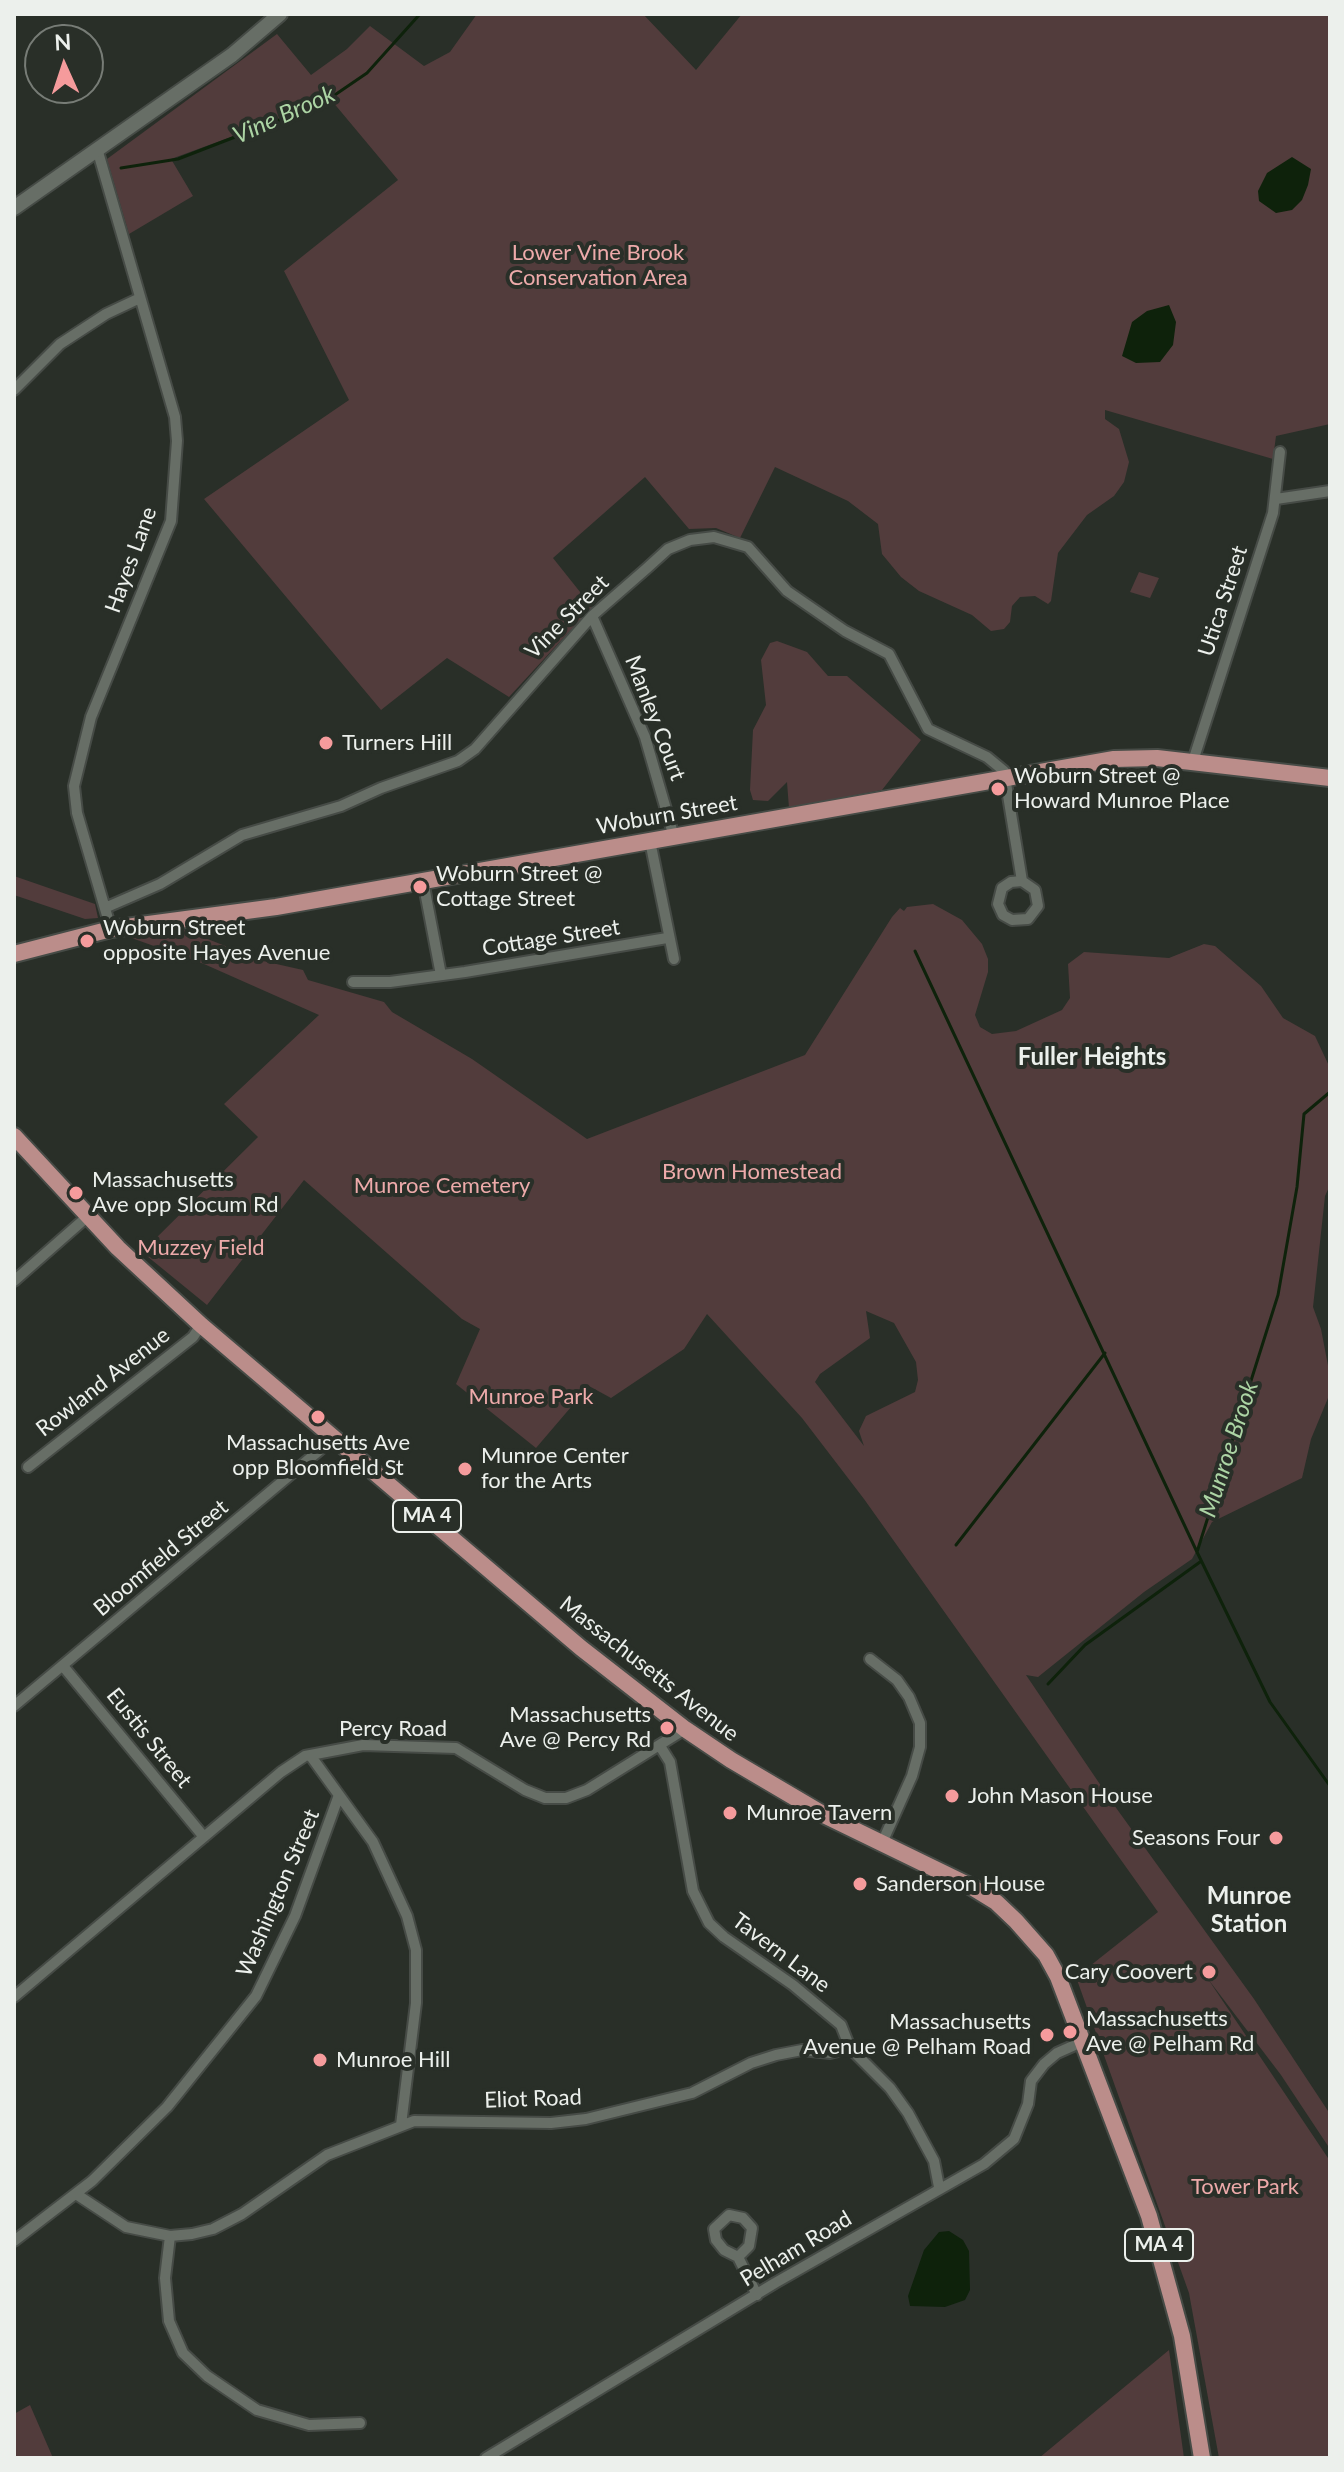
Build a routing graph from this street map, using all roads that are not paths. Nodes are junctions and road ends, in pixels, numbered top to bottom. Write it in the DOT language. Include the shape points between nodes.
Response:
graph roads {
  1 [pos="280,14"];
  2 [pos="98,152"];
  3 [pos="14,208"];
  4 [pos="140,298"];
  5 [pos="14,390"];
  6 [pos="1280,452"];
  7 [pos="1330,491"];
  8 [pos="1276,499"];
  9 [pos="592,616"];
  10 [pos="1193,761"];
  11 [pos="1008,777"];
  12 [pos="1330,778"];
  13 [pos="674,837"];
  14 [pos="650,841"];
  15 [pos="423,881"];
  16 [pos="1022,881"];
  17 [pos="107,907"];
  18 [pos="111,929"];
  19 [pos="667,938"];
  20 [pos="14,954"];
  21 [pos="674,959"];
  22 [pos="441,975"];
  23 [pos="353,982"];
  24 [pos="14,1136"];
  25 [pos="88,1216"];
  26 [pos="14,1281"];
  27 [pos="201,1325"];
  28 [pos="333,1439"];
  29 [pos="28,1467"];
  30 [pos="870,1659"];
  31 [pos="63,1666"];
  32 [pos="14,1706"];
  33 [pos="685,1729"];
  34 [pos="660,1746"];
  35 [pos="310,1755"];
  36 [pos="339,1795"];
  37 [pos="204,1837"];
  38 [pos="882,1843"];
  39 [pos="14,1997"];
  40 [pos="1084,2041"];
  41 [pos="850,2048"];
  42 [pos="401,2125"];
  43 [pos="939,2187"];
  44 [pos="76,2194"];
  45 [pos="170,2236"];
  46 [pos="14,2241"];
  47 [pos="738,2257"];
  48 [pos="757,2295"];
  49 [pos="360,2423"];
  50 [pos="486,2458"];
  51 [pos="1202,2458"];
  1 -- 2 [label="street"];
  2 -- 3 [label="street"];
  2 -- 4 [label="street, Hayes Lane"];
  4 -- 5 [label="street" via="60,344"];
  4 -- 17 [label="street, Hayes Lane" via="175,417 175,473 171,521 91,717 74,786 79,823"];
  6 -- 8 [label="street, Utica Street"];
  7 -- 8 [label="street"];
  8 -- 10 [label="street, Utica Street"];
  9 -- 11 [label="street, Vine Street" via="668,549 702,539 735,541 748,547 787,591 889,654 928,729 987,757"];
  9 -- 13 [label="street, Manley Court" via="645,737"];
  9 -- 17 [label="street, Vine Street" via="475,749 458,761 335,808 242,835 148,890"];
  10 -- 11 [label="main road, Woburn Street" via="1114,759"];
  10 -- 12 [label="main road, Woburn Street"];
  11 -- 13 [label="main road, Woburn Street"];
  11 -- 16 [label="street"];
  13 -- 14 [label="main road, Woburn Street"];
  14 -- 15 [label="main road, Woburn Street"];
  14 -- 19 [label="street"];
  15 -- 18 [label="main road, Woburn Street" via="275,908"];
  15 -- 22 [label="street"];
  16 -- 16 [label="street" via="1035,890 1038,906 1028,919 1012,920 1000,910 999,893 1011,882"];
  17 -- 18 [label="street, Hayes Lane"];
  18 -- 20 [label="main road, Woburn Street"];
  19 -- 21 [label="street"];
  19 -- 22 [label="street, Cottage Street"];
  22 -- 23 [label="street, Cottage Street"];
  24 -- 25 [label="main road, Massachusetts Avenue / MA 4"];
  25 -- 26 [label="street"];
  25 -- 27 [label="main road, Massachusetts Avenue / MA 4"];
  27 -- 28 [label="main road, Massachusetts Avenue / MA 4"];
  27 -- 29 [label="street, Rowland Avenue" via="193,1337"];
  28 -- 31 [label="street, Bloomfield Street"];
  28 -- 33 [label="main road, Massachusetts Avenue / MA 4"];
  30 -- 38 [label="street" via="897,1680 920,1723 912,1776"];
  31 -- 32 [label="street, Bloomfield Street"];
  31 -- 37 [label="street, Eustis Street"];
  33 -- 34 [label="street, Percy Road"];
  33 -- 38 [label="main road, Massachusetts Avenue / MA 4" via="775,1786"];
  34 -- 35 [label="street, Percy Road" via="566,1798 545,1798 525,1790 456,1748 363,1745"];
  34 -- 41 [label="street, Tavern Lane" via="670,1762 693,1891 709,1923 841,2025"];
  35 -- 36 [label="street"];
  35 -- 37 [label="street, Percy Road" via="281,1772"];
  36 -- 42 [label="street" via="373,1842 407,1916 416,1950 416,2003"];
  36 -- 44 [label="street, Washington Street" via="295,1916 256,1996 167,2107"];
  37 -- 39 [label="street, Percy Road"];
  38 -- 40 [label="main road, Massachusetts Avenue / MA 4" via="970,1886 1016,1921 1054,1968"];
  40 -- 43 [label="street, Pelham Road" via="1057,2053 1031,2081 1014,2139 984,2164"];
  40 -- 51 [label="main road, Massachusetts Avenue / MA 4" via="1169,2278"];
  41 -- 42 [label="street, Eliot Road" via="776,2055 692,2093 586,2119"];
  41 -- 43 [label="street" via="908,2113 934,2161"];
  42 -- 45 [label="street, Eliot Road" via="327,2155 213,2229"];
  43 -- 48 [label="street, Pelham Road"];
  44 -- 45 [label="street, Eliot Road" via="126,2227"];
  44 -- 46 [label="street, Washington Street"];
  45 -- 49 [label="street" via="165,2278 169,2321 183,2353 257,2410 309,2425"];
  47 -- 48 [label="street"];
  48 -- 50 [label="street, Pelham Road"];
}
